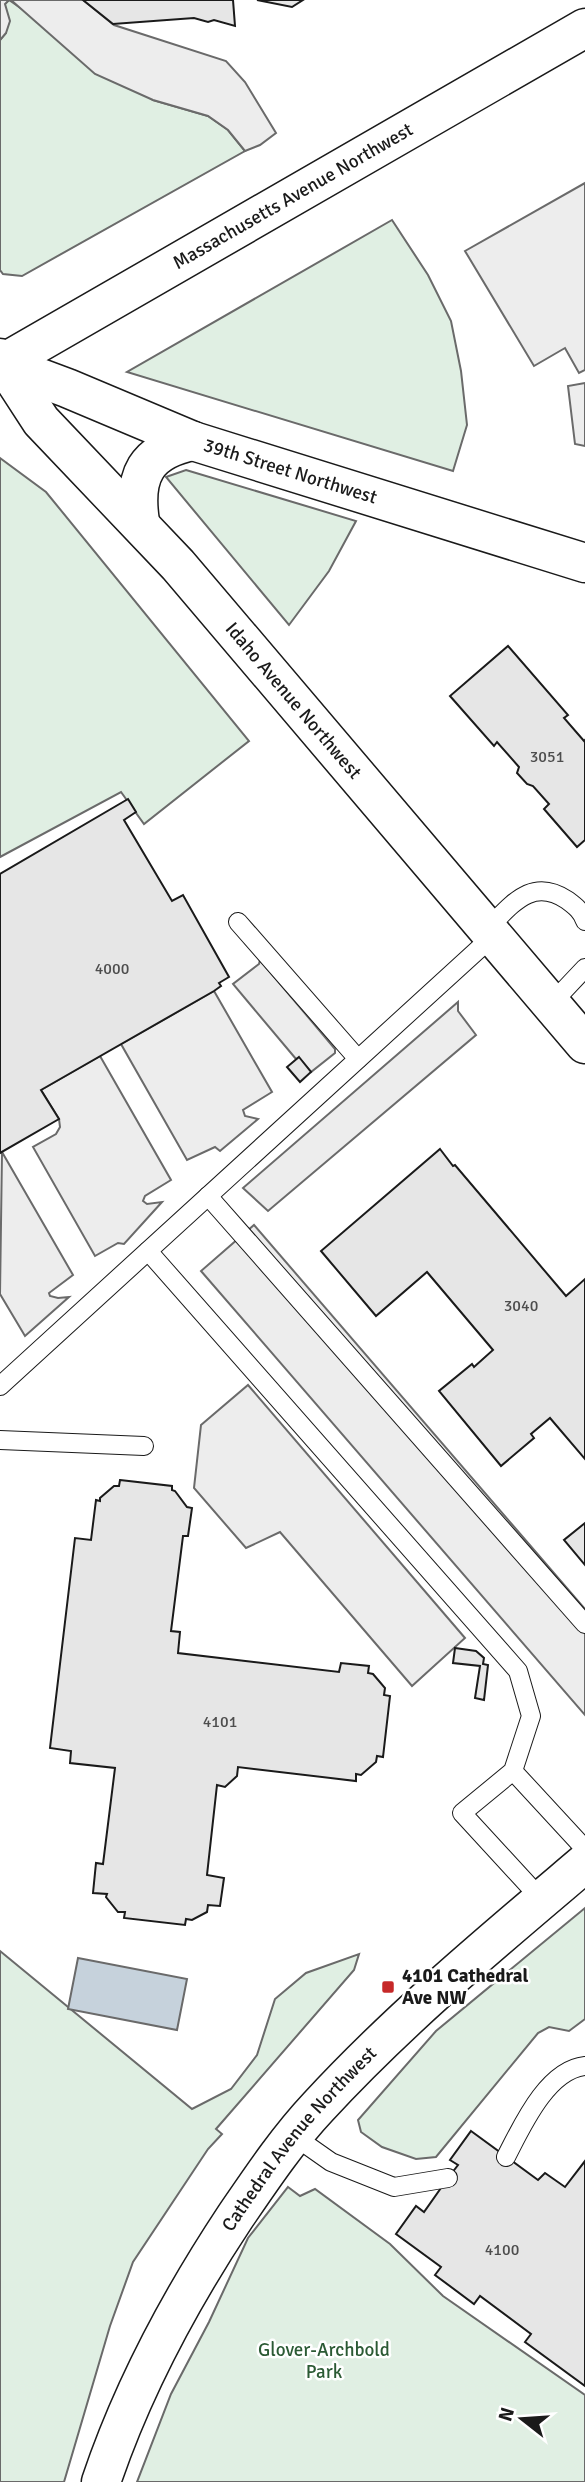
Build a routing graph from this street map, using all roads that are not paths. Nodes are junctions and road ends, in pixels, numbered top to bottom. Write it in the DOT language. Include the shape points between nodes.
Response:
graph roads {
  1 [pos="585,28"];
  2 [pos="1,362"];
  3 [pos="193,441"];
  4 [pos="139,522"];
  5 [pos="585,563"];
  6 [pos="585,921"];
  7 [pos="238,922"];
  8 [pos="490,933"];
  9 [pos="585,968"];
  10 [pos="551,1004"];
  11 [pos="585,1044"];
  12 [pos="358,1059"];
  13 [pos="208,1196"];
  14 [pos="148,1251"];
  15 [pos="0,1386"];
  16 [pos="0,1440"];
  17 [pos="144,1446"];
  18 [pos="585,1624"];
  19 [pos="513,1770"];
  20 [pos="585,1849"];
  21 [pos="585,1863"];
  22 [pos="541,1900"];
  23 [pos="585,2066"];
  24 [pos="294,2136"];
  25 [pos="506,2157"];
  26 [pos="449,2178"];
  27 [pos="101,2482"];
  1 -- 2 [label="street, Massachusetts Avenue Northwest"];
  2 -- 3 [label="street, 39th Street Northwest"];
  2 -- 4 [label="street, Idaho Avenue Northwest" via="41,421"];
  3 -- 4 [label="street" via="160,452 143,474 137,489"];
  3 -- 5 [label="street, 39th Street Northwest"];
  4 -- 8 [label="street, Idaho Avenue Northwest"];
  6 -- 8 [label="lane" via="582,913 560,896 534,890 515,902"];
  7 -- 12 [label="lane"];
  8 -- 10 [label="street, Idaho Avenue Northwest"];
  8 -- 12 [label="lane"];
  9 -- 10 [label="lane"];
  10 -- 11 [label="street, Idaho Avenue Northwest"];
  12 -- 13 [label="lane"];
  13 -- 14 [label="lane"];
  13 -- 18 [label="lane"];
  14 -- 15 [label="lane"];
  14 -- 19 [label="lane" via="518,1671 531,1716"];
  16 -- 17 [label="lane"];
  19 -- 20 [label="lane"];
  19 -- 22 [label="lane" via="462,1813"];
  21 -- 22 [label="street, Cathedral Avenue Northwest"];
  22 -- 24 [label="street, Cathedral Avenue Northwest" via="391,2032"];
  23 -- 25 [label="lane" via="574,2067 548,2086"];
  24 -- 26 [label="lane" via="331,2162 394,2187"];
  24 -- 27 [label="street, Cathedral Avenue Northwest" via="185,2296 129,2409"];
}
